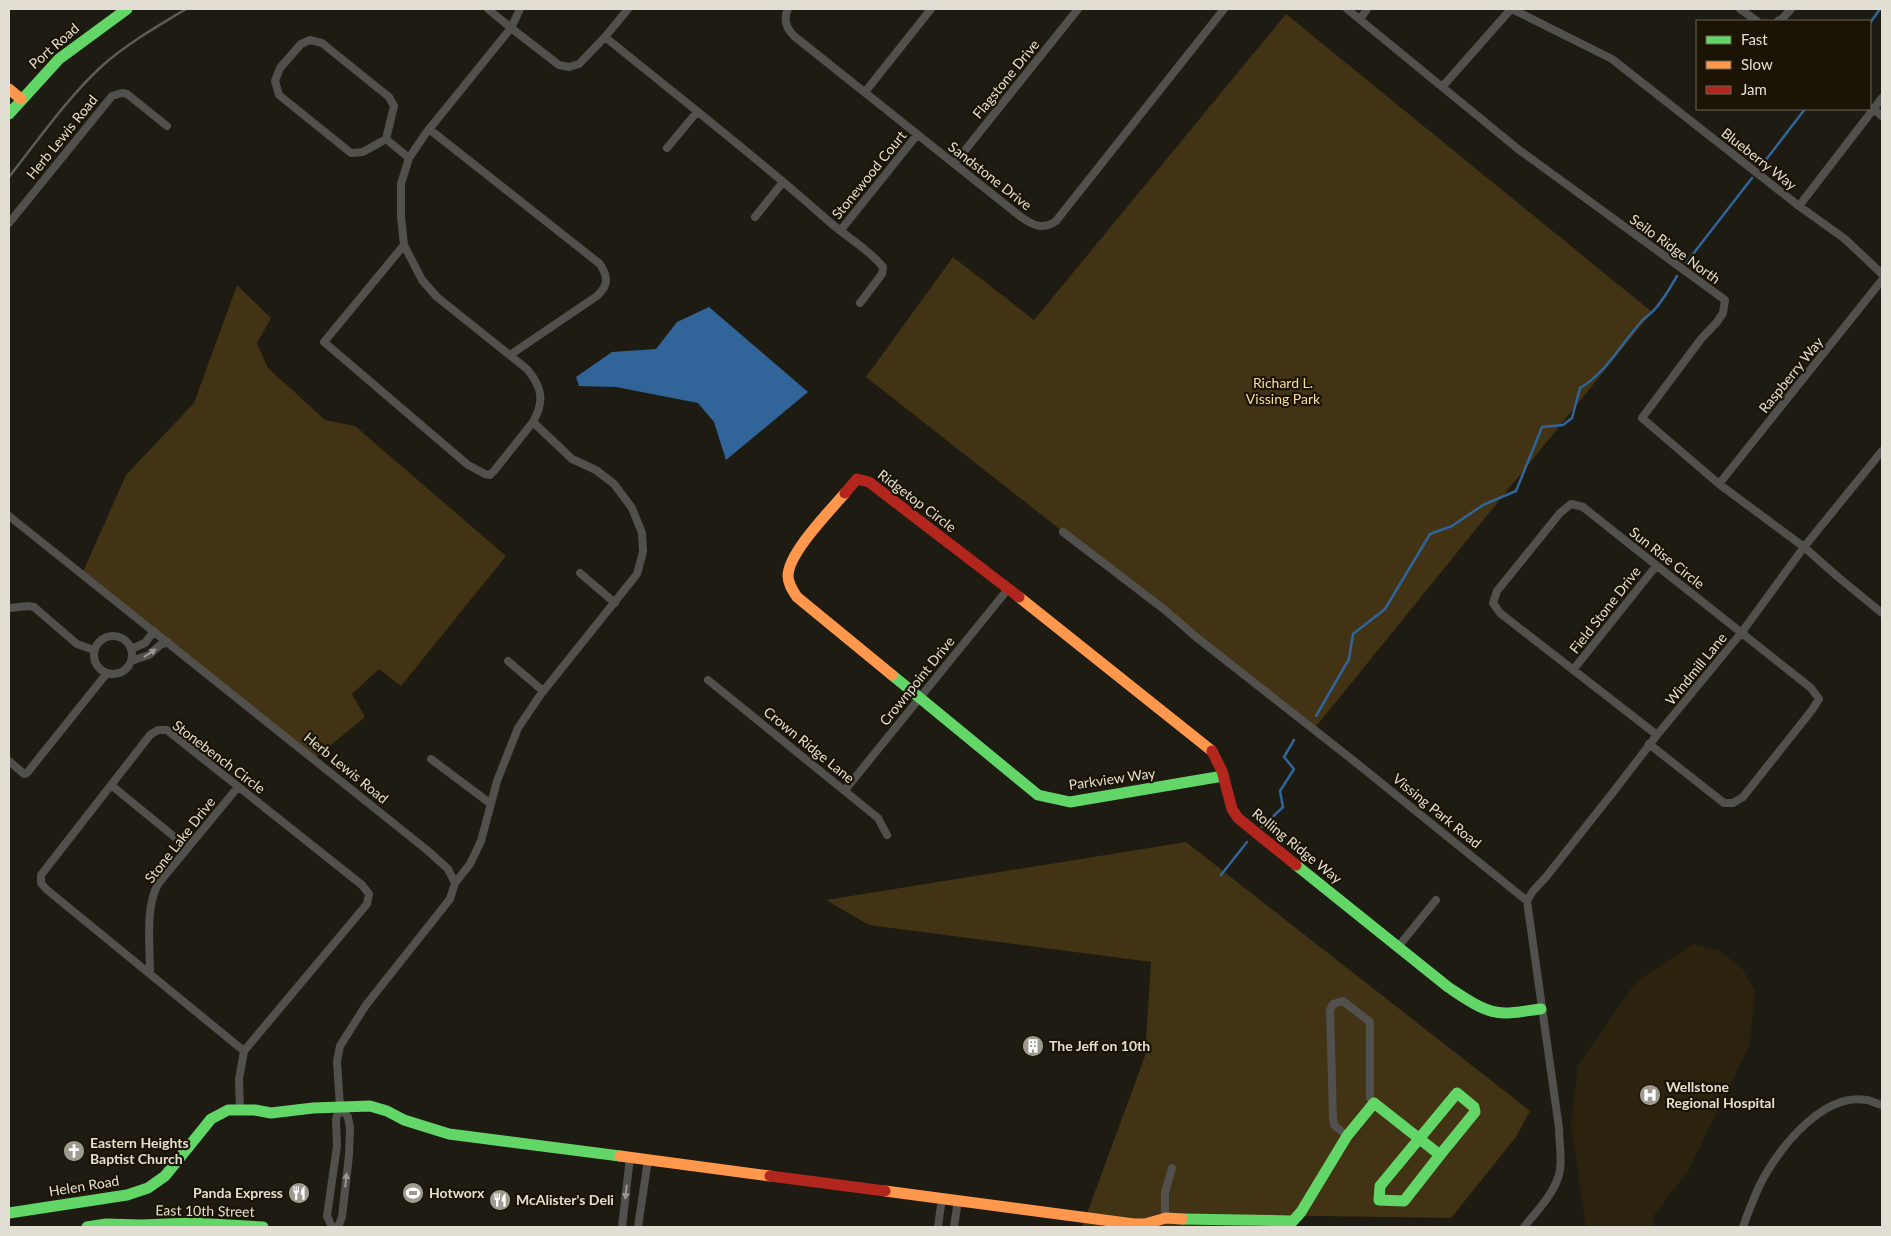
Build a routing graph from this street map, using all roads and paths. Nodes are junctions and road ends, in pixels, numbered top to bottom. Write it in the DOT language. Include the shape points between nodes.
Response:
graph roads {
  1 [pos="127,9"];
  2 [pos="488,9"];
  3 [pos="520,9"];
  4 [pos="628,9"];
  5 [pos="788,9"];
  6 [pos="931,9"];
  7 [pos="1078,9"];
  8 [pos="1224,9"];
  9 [pos="1347,9"];
  10 [pos="1367,9"];
  11 [pos="1511,9"];
  12 [pos="1740,9"];
  13 [pos="1791,9"];
  14 [pos="1360,19"];
  15 [pos="1756,20"];
  16 [pos="1780,20"];
  17 [pos="511,28"];
  18 [pos="605,37"];
  19 [pos="1443,86"];
  20 [pos="9,89"];
  21 [pos="865,92"];
  22 [pos="1882,98"];
  23 [pos="21,99"];
  24 [pos="1874,110"];
  25 [pos="697,112"];
  26 [pos="9,114"];
  27 [pos="1882,116"];
  28 [pos="167,126"];
  29 [pos="429,129"];
  30 [pos="917,135"];
  31 [pos="386,139"];
  32 [pos="667,148"];
  33 [pos="409,158"];
  34 [pos="954,164"];
  35 [pos="783,182"];
  36 [pos="1798,206"];
  37 [pos="755,217"];
  38 [pos="9,223"];
  39 [pos="840,232"];
  40 [pos="404,245"];
  41 [pos="1882,274"];
  42 [pos="1882,280"];
  43 [pos="860,303"];
  44 [pos="510,355"];
  45 [pos="533,422"];
  46 [pos="1882,451"];
  47 [pos="1719,484"];
  48 [pos="9,516"];
  49 [pos="1063,532"];
  50 [pos="1804,547"];
  51 [pos="1656,566"];
  52 [pos="580,573"];
  53 [pos="1008,589"];
  54 [pos="615,603"];
  55 [pos="9,608"];
  56 [pos="1882,613"];
  57 [pos="154,631"];
  58 [pos="1742,632"];
  59 [pos="168,642"];
  60 [pos="131,649"];
  61 [pos="94,650"];
  62 [pos="131,661"];
  63 [pos="508,661"];
  64 [pos="1573,670"];
  65 [pos="108,673"];
  66 [pos="708,680"];
  67 [pos="543,691"];
  68 [pos="920,697"];
  69 [pos="1657,735"];
  70 [pos="1649,744"];
  71 [pos="431,759"];
  72 [pos="9,761"];
  73 [pos="1223,776"];
  74 [pos="111,785"];
  75 [pos="238,787"];
  76 [pos="845,790"];
  77 [pos="491,804"];
  78 [pos="887,835"];
  79 [pos="188,848"];
  80 [pos="455,883"];
  81 [pos="1436,900"];
  82 [pos="1527,901"];
  83 [pos="1398,947"];
  84 [pos="150,974"];
  85 [pos="1542,1009"];
  86 [pos="244,1051"];
  87 [pos="1374,1103"];
  88 [pos="1882,1105"];
  89 [pos="340,1107"];
  90 [pos="240,1109"];
  91 [pos="1347,1136"];
  92 [pos="1419,1138"];
  93 [pos="1440,1155"];
  94 [pos="630,1157"];
  95 [pos="648,1160"];
  96 [pos="1172,1168"];
  97 [pos="942,1198"];
  98 [pos="958,1200"];
  99 [pos="9,1213"];
  100 [pos="1165,1219"];
  101 [pos="1214,1224"];
  102 [pos="1236,1224"];
  103 [pos="1281,1225"];
  104 [pos="87,1227"];
  105 [pos="263,1227"];
  106 [pos="332,1227"];
  107 [pos="338,1227"];
  108 [pos="622,1227"];
  109 [pos="638,1227"];
  110 [pos="938,1227"];
  111 [pos="954,1227"];
  112 [pos="1524,1227"];
  113 [pos="1743,1227"];
  1 -- 23 [label="street, Port Road" via="59,60"];
  2 -- 17 [label="street"];
  3 -- 17 [label="street"];
  4 -- 18 [label="street"];
  5 -- 21 [label="street, Sandstone Drive" via="785,15 789,31"];
  6 -- 21 [label="street"];
  7 -- 34 [label="street, Flagstone Drive"];
  8 -- 34 [label="street, Sandstone Drive" via="1050,225 1042,228 1033,225"];
  9 -- 14 [label="street, Seilo Ridge North"];
  10 -- 14 [label="street"];
  11 -- 19 [label="street"];
  11 -- 36 [label="street, Blueberry Way" via="1612,59"];
  12 -- 15 [label="street"];
  13 -- 16 [label="street"];
  14 -- 19 [label="street, Seilo Ridge North"];
  17 -- 18 [label="street" via="559,65 569,67 579,64"];
  17 -- 29 [label="street"];
  18 -- 25 [label="street"];
  19 -- 47 [label="street, Seilo Ridge North" via="1518,149 1725,300 1717,322 1701,338 1642,418"];
  20 -- 23 [label="street"];
  21 -- 30 [label="street, Sandstone Drive"];
  22 -- 24 [label="street"];
  23 -- 26 [label="street, Port Road"];
  24 -- 27 [label="street"];
  24 -- 36 [label="street"];
  25 -- 32 [label="street"];
  25 -- 35 [label="street"];
  28 -- 38 [label="street, Herb Lewis Road" via="127,94 112,96"];
  29 -- 33 [label="street"];
  29 -- 44 [label="street" via="604,270 604,290"];
  30 -- 34 [label="street, Sandstone Drive"];
  30 -- 39 [label="street, Stonewood Court"];
  31 -- 31 [label="street" via="363,152 351,153 279,96 275,81 280,68 301,44 310,40 322,43 389,97 394,106"];
  31 -- 33 [label="street"];
  33 -- 40 [label="street" via="401,184"];
  35 -- 37 [label="street"];
  35 -- 39 [label="street"];
  36 -- 41 [label="street, Blueberry Way" via="1845,239"];
  39 -- 43 [label="street" via="876,258 883,267 882,274"];
  40 -- 44 [label="street" via="422,280 437,297"];
  40 -- 45 [label="street" via="324,342 468,465 485,474 490,475 494,471"];
  42 -- 47 [label="street, Raspberry Way"];
  44 -- 45 [label="street" via="536,380 541,402"];
  45 -- 54 [label="street" via="572,459 596,470 614,484 632,508 642,533 643,552 637,574"];
  46 -- 50 [label="street, Windmill Lane"];
  47 -- 50 [label="street, Seilo Ridge North"];
  48 -- 57 [label="street, Herb Lewis Road"];
  49 -- 82 [label="street, Vissing Park Road"];
  50 -- 56 [label="street, Seilo Ridge North"];
  50 -- 58 [label="street, Windmill Lane"];
  51 -- 58 [label="street, Sun Rise Circle"];
  51 -- 64 [label="street, Field Stone Drive"];
  51 -- 64 [label="street, Sun Rise Circle" via="1583,507 1571,504 1560,513 1497,591 1493,603 1500,613"];
  52 -- 54 [label="street"];
  53 -- 68 [label="street, Crownpoint Drive"];
  53 -- 68 [label="street, Ridgetop Circle" via="869,482 857,479 796,552 788,574 789,587 797,597"];
  53 -- 73 [label="street, Rolling Ridge Way" via="1212,751"];
  54 -- 67 [label="street"];
  55 -- 61 [label="street" via="34,607 78,644"];
  57 -- 59 [label="street, Herb Lewis Road"];
  57 -- 60 [label="street" via="146,643"];
  58 -- 69 [label="street, Windmill Lane"];
  58 -- 70 [label="street, Sun Rise Circle" via="1811,688 1819,699 1743,798 1734,803 1724,803"];
  62 -- 59 [label="street, one-way"];
  59 -- 80 [label="street, Herb Lewis Road" via="427,850 448,869"];
  60 -- 61 [label="street" via="125,640 114,636 101,639"];
  60 -- 62 [label="street"];
  61 -- 65 [label="street" via="98,668"];
  62 -- 65 [label="street" via="121,672"];
  63 -- 67 [label="street"];
  64 -- 69 [label="street, Sun Rise Circle"];
  65 -- 72 [label="street" via="27,773"];
  66 -- 76 [label="street, Crown Ridge Lane"];
  67 -- 77 [label="street" via="518,728"];
  68 -- 73 [label="street, Parkview Way" via="1038,794 1070,802"];
  68 -- 76 [label="street, Crownpoint Drive"];
  69 -- 70 [label="street, Windmill Lane"];
  70 -- 82 [label="street, Windmill Lane"];
  71 -- 77 [label="street"];
  73 -- 83 [label="street, Rolling Ridge Way" via="1232,809 1238,818"];
  74 -- 75 [label="street, Stonebench Circle" via="150,735 162,729"];
  74 -- 79 [label="street"];
  74 -- 84 [label="street, Stonebench Circle" via="41,875 42,883"];
  75 -- 79 [label="street, Stone Lake Drive"];
  75 -- 86 [label="street, Stonebench Circle" via="362,885 369,894 367,904"];
  76 -- 78 [label="street, Crown Ridge Lane" via="878,818"];
  77 -- 80 [label="street" via="481,841 470,864"];
  79 -- 84 [label="street, Stone Lake Drive" via="153,892"];
  80 -- 89 [label="street" via="450,899 366,1005 340,1046 336,1061"];
  81 -- 83 [label="street"];
  82 -- 85 [label="street"];
  83 -- 85 [label="street, Rolling Ridge Way" via="1448,986 1485,1008 1505,1013"];
  84 -- 86 [label="street, Stonebench Circle"];
  85 -- 112 [label="street" via="1559,1128 1560,1158 1558,1176 1546,1200"];
  86 -- 90 [label="street, Stonebench Circle" via="239,1079"];
  87 -- 91 [label="street"];
  87 -- 91 [label="street" via="1370,1098 1370,1022 1343,1001 1333,1004 1330,1010 1333,1119 1334,1125"];
  87 -- 92 [label="street"];
  88 -- 113 [label="street" via="1866,1100 1847,1101 1808,1120 1765,1176"];
  89 -- 90 [label="street, Helen Road" via="271,1113"];
  89 -- 94 [label="street, Helen Road" via="370,1106 387,1110 404,1120 449,1134"];
  89 -- 106 [label="street" via="326,1216"];
  107 -- 89 [label="street, one-way" via="342,1217 350,1128 348,1117"];
  90 -- 99 [label="street, Helen Road" via="228,1110 211,1120 165,1176 148,1188 127,1195"];
  91 -- 103 [label="street" via="1301,1212"];
  92 -- 93 [label="street"];
  92 -- 93 [label="street" via="1457,1093 1474,1107 1475,1112"];
  92 -- 93 [label="street" via="1380,1186 1380,1200 1404,1201"];
  94 -- 95 [label="street, Helen Road"];
  94 -- 108 [label="street, one-way"];
  95 -- 97 [label="street, Helen Road"];
  95 -- 109 [label="street"];
  96 -- 100 [label="street" via="1165,1193"];
  97 -- 98 [label="street, Helen Road"];
  97 -- 110 [label="street"];
  98 -- 100 [label="street, Helen Road" via="1134,1224"];
  98 -- 111 [label="street"];
  100 -- 101 [label="street, Helen Road"];
  101 -- 102 [label="street, Helen Road"];
  102 -- 103 [label="street, Helen Road"];
  104 -- 105 [label="street, East 10th Street" via="193,1223"];
}
